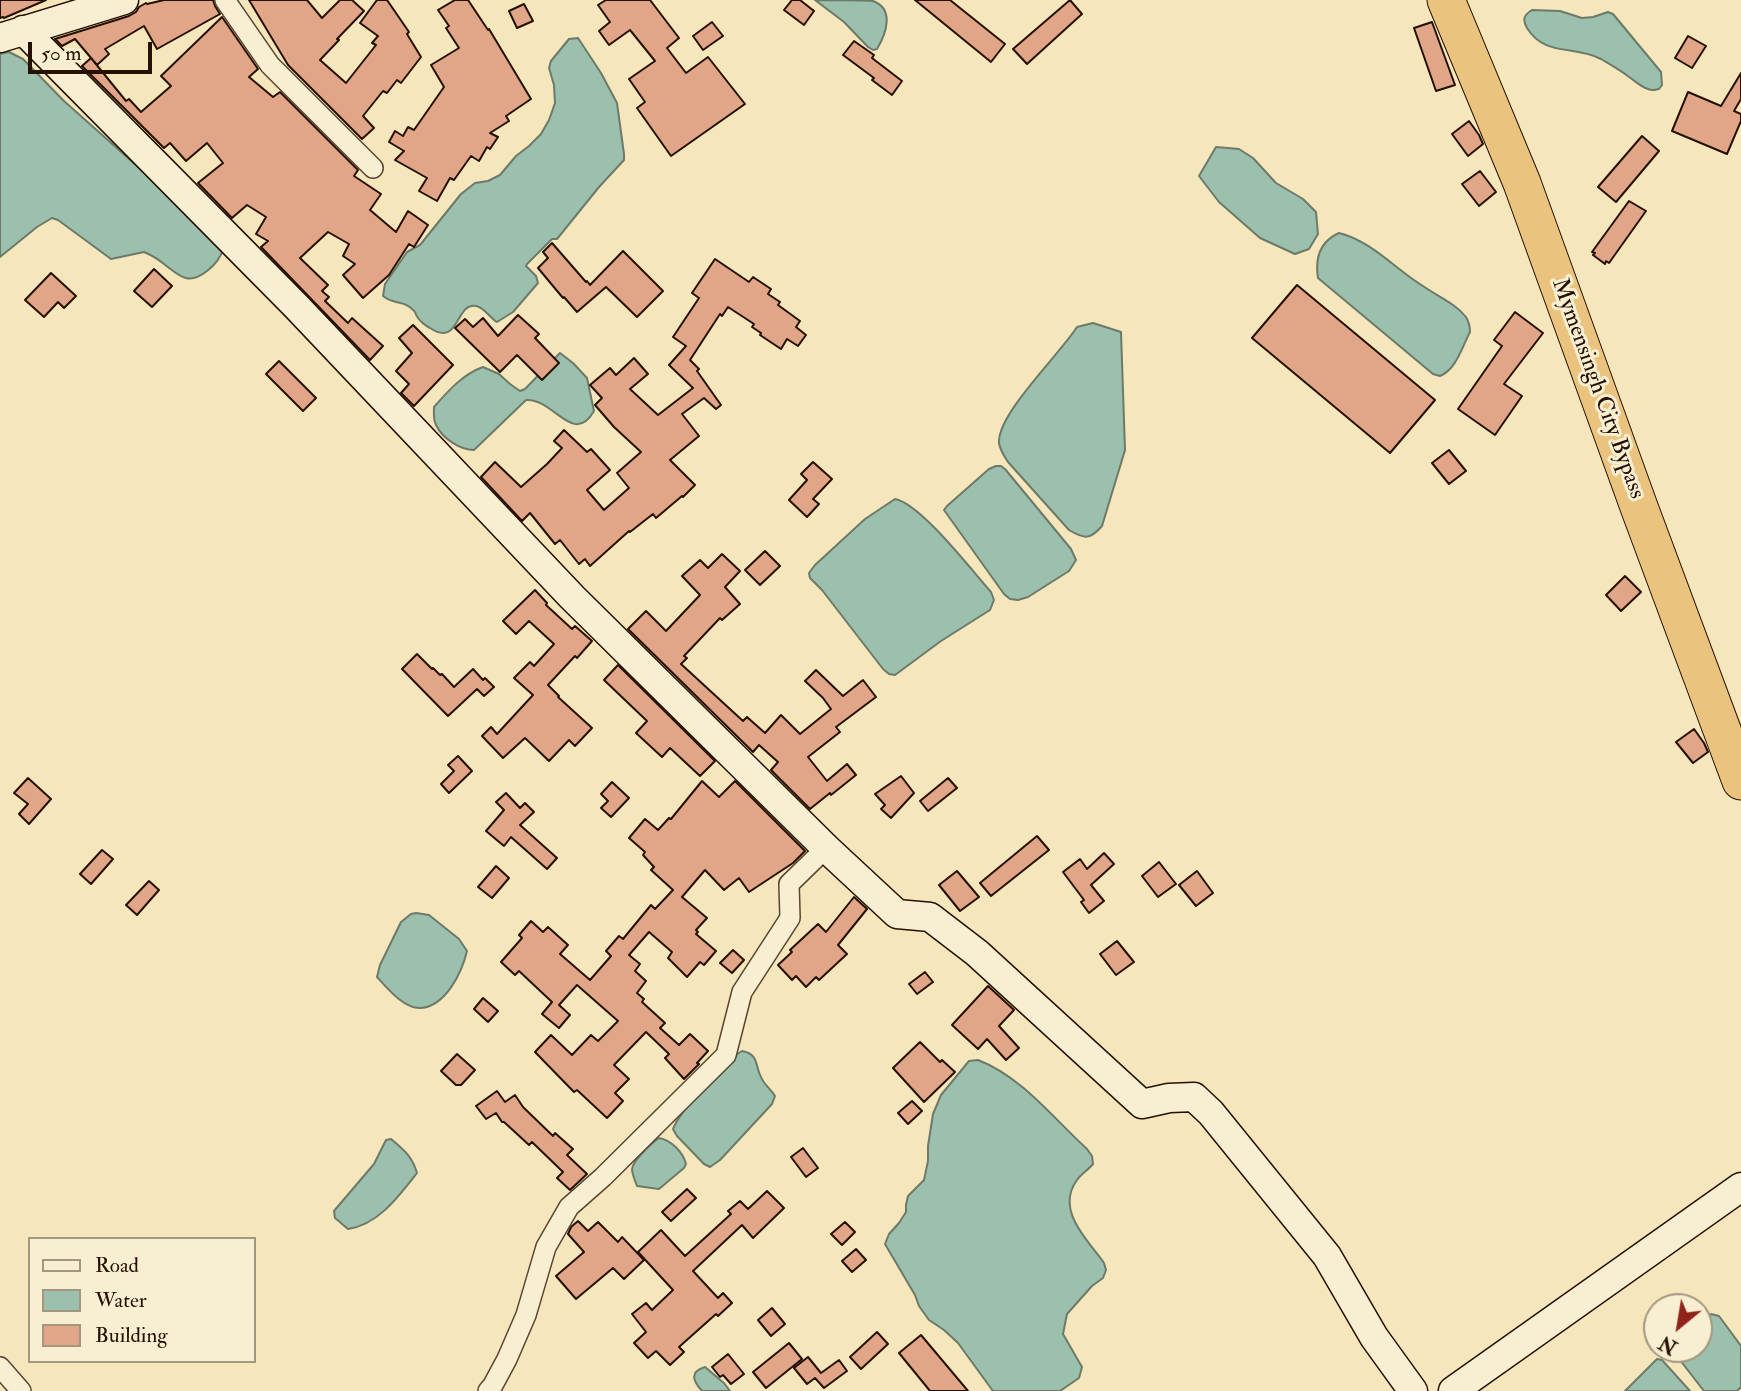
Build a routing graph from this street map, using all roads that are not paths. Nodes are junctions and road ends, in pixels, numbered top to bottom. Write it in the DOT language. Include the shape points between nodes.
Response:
graph roads {
  1 [pos="124,0"];
  2 [pos="225,0"];
  3 [pos="1446,0"];
  4 [pos="12,34"];
  5 [pos="373,168"];
  6 [pos="1741,781"];
  7 [pos="826,848"];
  8 [pos="1741,1187"];
  9 [pos="0,1367"];
  10 [pos="22,1391"];
  11 [pos="488,1391"];
  12 [pos="1413,1391"];
  13 [pos="1452,1391"];
  1 -- 4 [label="street"];
  2 -- 5 [label="street" via="270,65"];
  3 -- 6 [label="highway, Mymensingh City Bypass" via="1522,183"];
  4 -- 7 [label="street" via="296,306 572,597"];
  7 -- 11 [label="street" via="789,884 790,918 742,992 726,1055 569,1207 546,1247 526,1315"];
  7 -- 12 [label="street" via="897,915 930,917 978,953 1142,1104 1194,1097 1327,1255 1374,1337"];
  8 -- 13 [label="street"];
  9 -- 10 [label="street"];
}
